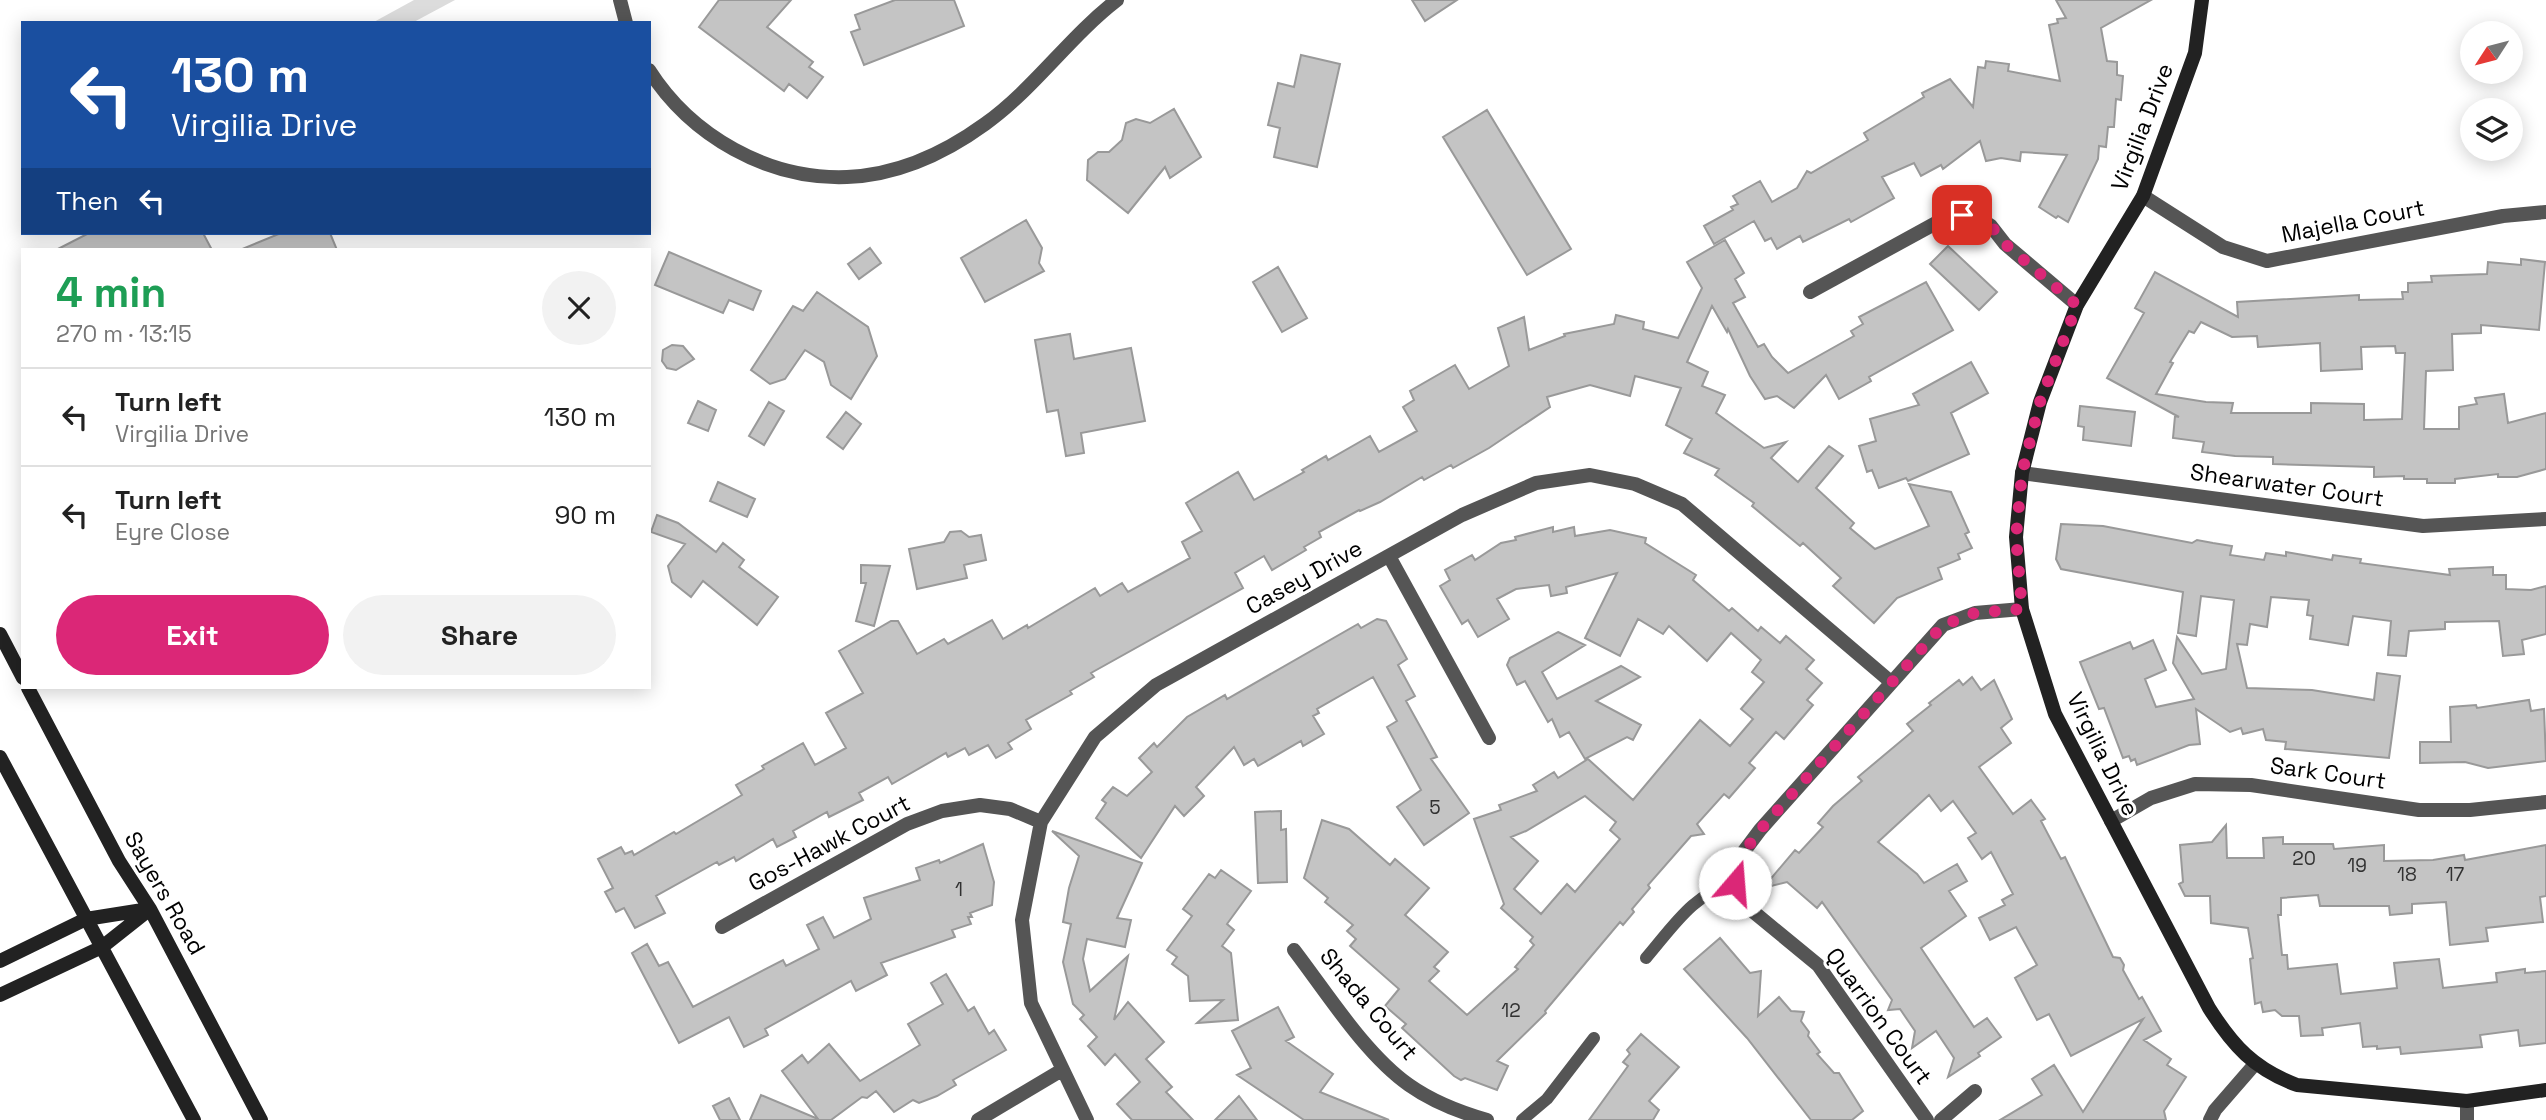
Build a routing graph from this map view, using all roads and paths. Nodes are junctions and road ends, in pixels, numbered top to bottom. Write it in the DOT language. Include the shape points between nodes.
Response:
graph roads {
  1 [pos="620,0"];
  2 [pos="1117,0"];
  3 [pos="2202,0"];
  4 [pos="625,21"];
  5 [pos="651,73"];
  6 [pos="2143,196"];
  7 [pos="2546,212"];
  8 [pos="1810,292"];
  9 [pos="2077,305"];
  10 [pos="2022,473"];
  11 [pos="2546,519"];
  12 [pos="1389,556"];
  13 [pos="2022,609"];
  14 [pos="0,634"];
  15 [pos="21,673"];
  16 [pos="1891,682"];
  17 [pos="29,689"];
  18 [pos="1489,738"];
  19 [pos="0,757"];
  20 [pos="2546,802"];
  21 [pos="2110,821"];
  22 [pos="1041,822"];
  23 [pos="1735,883"];
  24 [pos="150,909"];
  25 [pos="86,919"];
  26 [pos="722,927"];
  27 [pos="102,947"];
  28 [pos="1294,950"];
  29 [pos="1647,958"];
  30 [pos="0,961"];
  31 [pos="0,995"];
  32 [pos="1594,1038"];
  33 [pos="2255,1064"];
  34 [pos="1062,1070"];
  35 [pos="2546,1090"];
  36 [pos="1975,1091"];
  37 [pos="2468,1101"];
  38 [pos="194,1120"];
  39 [pos="261,1120"];
  40 [pos="978,1120"];
  41 [pos="1087,1120"];
  42 [pos="1487,1120"];
  43 [pos="1522,1120"];
  44 [pos="1927,1120"];
  45 [pos="1941,1120"];
  46 [pos="2210,1120"];
  47 [pos="2467,1120"];
  1 -- 4 [label="street"];
  2 -- 5 [label="street" via="986,124 937,154 896,169 848,177 772,166 718,141 681,111"];
  3 -- 6 [label="street, Virgilia Drive" via="2195,53"];
  6 -- 7 [label="street, Majella Court" via="2222,247 2267,261"];
  6 -- 9 [label="street, Virgilia Drive"];
  8 -- 9 [label="street" via="1947,218 1962,215 1991,226 2005,244"];
  9 -- 10 [label="street, Virgilia Drive" via="2040,402"];
  10 -- 11 [label="street, Shearwater Court" via="2423,526"];
  10 -- 13 [label="street, Virgilia Drive" via="2016,537"];
  12 -- 16 [label="street, Casey Drive" via="1462,515 1536,483 1590,475 1635,484 1682,504"];
  12 -- 18 [label="street"];
  12 -- 22 [label="street, Casey Drive" via="1156,685 1095,737"];
  13 -- 16 [label="street" via="1975,613 1943,625"];
  13 -- 21 [label="street, Virgilia Drive" via="2055,715"];
  14 -- 15 [label="street"];
  16 -- 23 [label="street" via="1760,830 1740,858"];
  17 -- 24 [label="street, Sayers Road" via="119,861"];
  19 -- 25 [label="street"];
  20 -- 21 [label="street, Sark Court" via="2419,810 2251,785 2195,784 2151,798"];
  21 -- 33 [label="street, Virgilia Drive" via="2208,1008 2229,1039"];
  22 -- 26 [label="street, Gos-Hawk Court" via="1010,809 980,805 942,811 907,824"];
  22 -- 34 [label="street, Casey Drive" via="1022,920 1031,1003"];
  23 -- 29 [label="lane" via="1696,900"];
  23 -- 44 [label="street, Quarrion Court" via="1750,909 1818,965"];
  24 -- 25 [label="street"];
  24 -- 27 [label="street"];
  24 -- 39 [label="street, Sayers Road"];
  25 -- 27 [label="street"];
  25 -- 30 [label="street"];
  27 -- 31 [label="street"];
  27 -- 38 [label="street"];
  28 -- 42 [label="street, Shada Court" via="1387,1067 1434,1101"];
  32 -- 43 [label="lane" via="1547,1098"];
  33 -- 37 [label="street, Virgilia Drive" via="2297,1084"];
  33 -- 46 [label="street"];
  34 -- 40 [label="street"];
  34 -- 41 [label="street, Casey Drive"];
  35 -- 37 [label="street, Virgilia Drive"];
  36 -- 45 [label="street"];
  37 -- 47 [label="street"];
}
